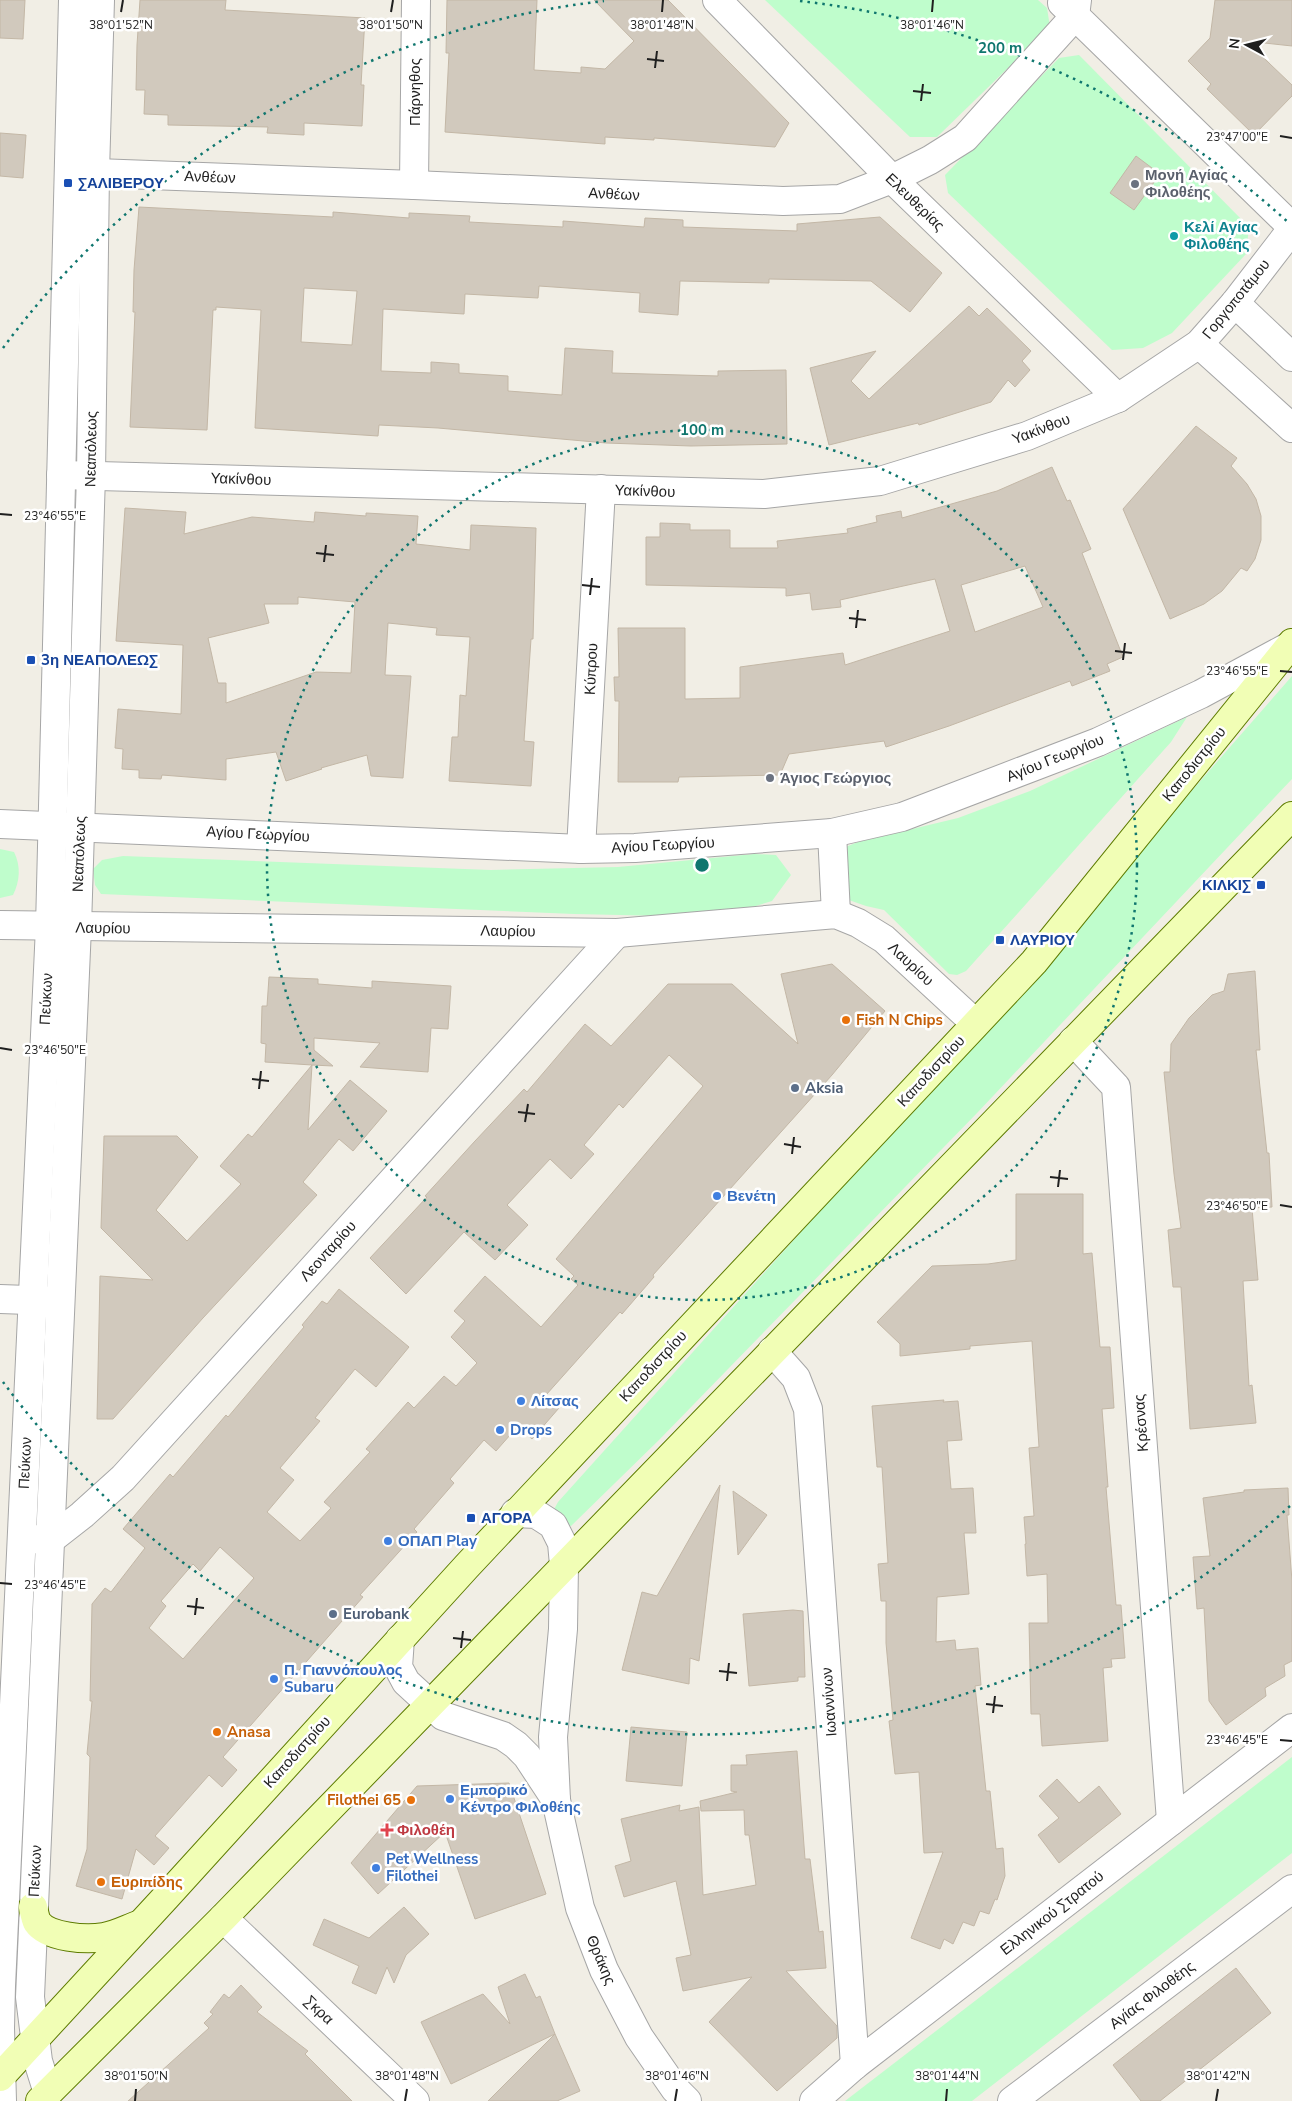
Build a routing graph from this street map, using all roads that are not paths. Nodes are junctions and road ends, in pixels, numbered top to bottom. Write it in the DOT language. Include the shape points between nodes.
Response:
graph roads {
  1 [pos="73,0"];
  2 [pos="100,0"];
  3 [pos="416,0"];
  4 [pos="717,0"];
  5 [pos="1070,5"];
  6 [pos="82,172"];
  7 [pos="892,179"];
  8 [pos="414,184"];
  9 [pos="1292,228"];
  10 [pos="1234,303"];
  11 [pos="1199,344"];
  12 [pos="1292,357"];
  13 [pos="1118,398"];
  14 [pos="1292,428"];
  15 [pos="61,475"];
  16 [pos="91,475"];
  17 [pos="601,490"];
  18 [pos="1290,645"];
  19 [pos="1292,816"];
  20 [pos="0,824"];
  21 [pos="52,826"];
  22 [pos="80,827"];
  23 [pos="832,833"];
  24 [pos="581,849"];
  25 [pos="836,914"];
  26 [pos="0,925"];
  27 [pos="50,927"];
  28 [pos="77,927"];
  29 [pos="617,932"];
  30 [pos="975,1023"];
  31 [pos="1073,1041"];
  32 [pos="0,1299"];
  33 [pos="33,1300"];
  34 [pos="60,1301"];
  35 [pos="772,1351"];
  36 [pos="515,1513"];
  37 [pos="22,1538"];
  38 [pos="50,1540"];
  39 [pos="564,1565"];
  40 [pos="9,1629"];
  41 [pos="46,1629"];
  42 [pos="400,1639"];
  43 [pos="430,1704"];
  44 [pos="1292,1728"];
  45 [pos="556,1800"];
  46 [pos="1171,1821"];
  47 [pos="1292,1889"];
  48 [pos="34,1907"];
  49 [pos="223,1918"];
  50 [pos="142,1924"];
  51 [pos="1,1986"];
  52 [pos="36,2037"];
  53 [pos="855,2065"];
  54 [pos="1,2075"];
  55 [pos="46,2098"];
  56 [pos="2,2101"];
  57 [pos="415,2101"];
  58 [pos="687,2101"];
  59 [pos="814,2101"];
  60 [pos="1012,2101"];
  1 -- 6 [label="street, Νεαπόλεως"];
  2 -- 6 [label="street, Νεαπόλεως"];
  3 -- 8 [label="street, Πάρνηθος"];
  4 -- 7 [label="street, Ελευθερίας"];
  5 -- 7 [label="street, Ανθέων" via="965,138"];
  5 -- 9 [label="street"];
  6 -- 8 [label="street, Ανθέων"];
  6 -- 15 [label="street, Νεαπόλεως"];
  6 -- 16 [label="street, Νεαπόλεως"];
  7 -- 8 [label="street, Ανθέων" via="840,199 783,201"];
  7 -- 13 [label="street, Ελευθερίας"];
  9 -- 10 [label="street, Γοργοποτάμου"];
  10 -- 11 [label="street, Γοργοποτάμου"];
  10 -- 12 [label="street"];
  11 -- 13 [label="street, Υακίνθου"];
  11 -- 14 [label="street"];
  13 -- 17 [label="street, Υακίνθου" via="1028,436 880,481 764,494"];
  15 -- 16 [label="street, Υακίνθου"];
  15 -- 21 [label="street, Νεαπόλεως"];
  16 -- 17 [label="street, Υακίνθου"];
  16 -- 22 [label="street, Νεαπόλεως"];
  17 -- 24 [label="street, Κύπρου"];
  18 -- 23 [label="street, Αγίου Γεωργίου" via="1201,694 1098,742 902,818"];
  18 -- 30 [label="main road, Καποδιστρίου" via="1034,962"];
  19 -- 31 [label="main road"];
  20 -- 21 [label="street, Αγίου Γεωργίου"];
  21 -- 22 [label="street, Αγίου Γεωργίου"];
  21 -- 27 [label="street, Πεύκων"];
  22 -- 24 [label="street, Αγίου Γεωργίου"];
  22 -- 28 [label="street, Νεαπόλεως"];
  23 -- 24 [label="street, Αγίου Γεωργίου"];
  23 -- 25 [label="street"];
  25 -- 29 [label="street, Λαυρίου"];
  25 -- 30 [label="street, Λαυρίου" via="858,922 884,939"];
  26 -- 27 [label="street, Λαυρίου"];
  27 -- 28 [label="street, Λαυρίου"];
  27 -- 33 [label="street, Πεύκων"];
  28 -- 29 [label="street, Λαυρίου"];
  28 -- 34 [label="street, Πεύκων"];
  29 -- 38 [label="street, Λεονταρίου" via="123,1478"];
  30 -- 36 [label="main road, Καποδιστρίου"];
  31 -- 35 [label="main road"];
  31 -- 46 [label="street, Κρέσνας" via="1116,1087"];
  32 -- 33 [label="street"];
  33 -- 34 [label="street"];
  33 -- 37 [label="street, Πεύκων"];
  34 -- 38 [label="street, Πεύκων"];
  35 -- 39 [label="main road"];
  35 -- 53 [label="street, Ιωαννίνων" via="796,1378 808,1409"];
  36 -- 39 [label="street, Θράκης" via="536,1514 553,1525 562,1543"];
  36 -- 42 [label="main road, Καποδιστρίου"];
  37 -- 38 [label="street"];
  37 -- 40 [label="street, Πεύκων"];
  38 -- 41 [label="street, Πεύκων"];
  39 -- 43 [label="main road"];
  39 -- 45 [label="street, Θράκης" via="563,1629 553,1737"];
  40 -- 41 [label="street"];
  40 -- 51 [label="street, Πεύκων"];
  41 -- 48 [label="street, Πεύκων"];
  42 -- 43 [label="street, Θράκης" via="398,1667 402,1676"];
  42 -- 50 [label="main road, Καποδιστρίου"];
  43 -- 45 [label="street, Θράκης" via="443,1716 502,1736 516,1745"];
  43 -- 49 [label="main road"];
  44 -- 46 [label="street, Ελληνικού Στρατού"];
  45 -- 58 [label="street, Θράκης" via="580,1908 604,1970 639,2037"];
  46 -- 53 [label="street, Ελληνικού Στρατού"];
  47 -- 60 [label="street, Αγίας Φιλοθέης"];
  48 -- 50 [label="main road" via="36,1922 46,1930 64,1936 105,1937"];
  48 -- 52 [label="street, Πεύκων" via="30,1997"];
  49 -- 55 [label="main road"];
  49 -- 57 [label="street, Σκρα"];
  50 -- 52 [label="main road, Καποδιστρίου"];
  51 -- 54 [label="street, Πεύκων"];
  52 -- 54 [label="main road, Καποδιστρίου"];
  52 -- 55 [label="street, Πεύκων"];
  53 -- 59 [label="street, Ελληνικού Στρατού"];
  54 -- 56 [label="street, Πεύκων"];
}
